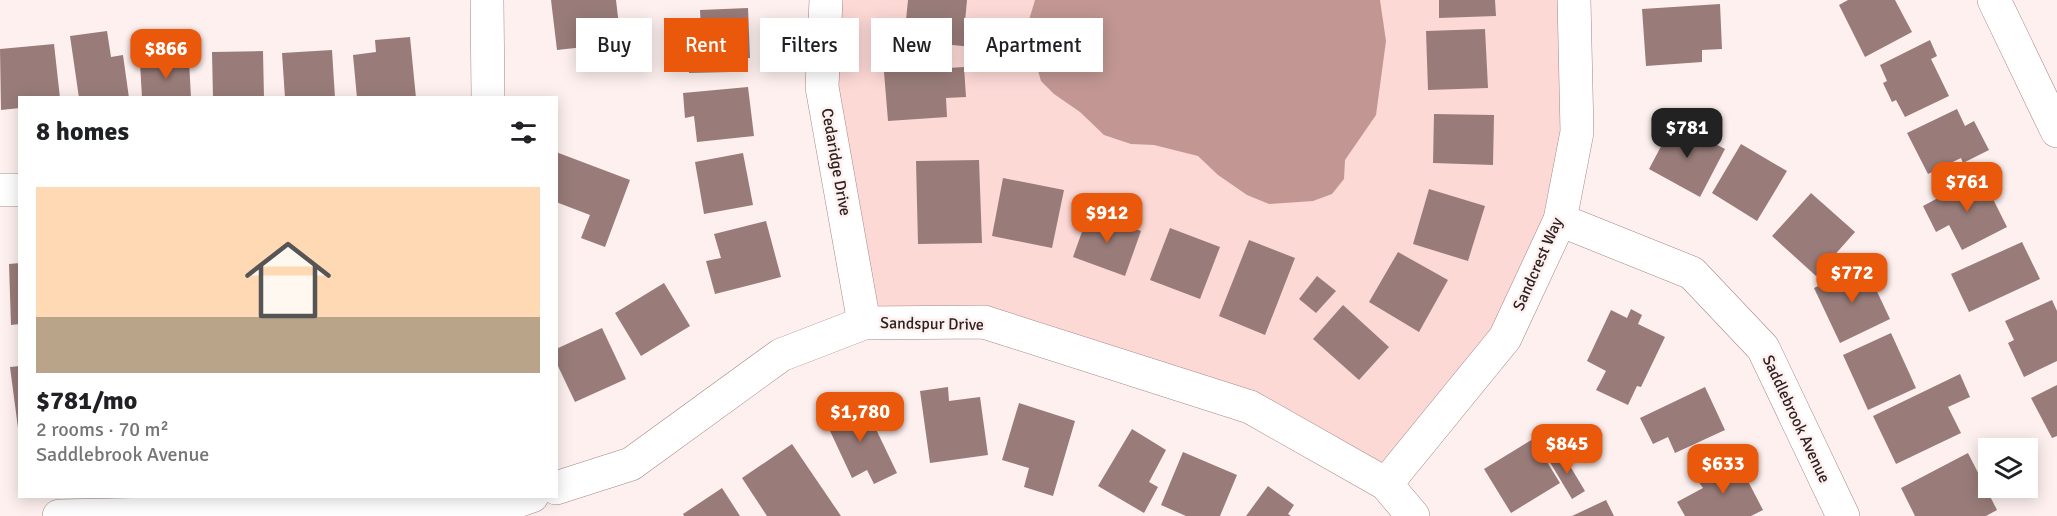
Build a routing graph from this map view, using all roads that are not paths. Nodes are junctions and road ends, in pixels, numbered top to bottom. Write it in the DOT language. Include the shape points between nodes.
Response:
graph roads {
  1 [pos="487,0"];
  2 [pos="826,0"];
  3 [pos="1574,0"];
  4 [pos="1994,0"];
  5 [pos="488,96"];
  6 [pos="2057,131"];
  7 [pos="0,190"];
  8 [pos="18,190"];
  9 [pos="1560,220"];
  10 [pos="864,323"];
  11 [pos="1386,484"];
  12 [pos="558,487"];
  13 [pos="528,498"];
  14 [pos="501,511"];
  15 [pos="59,516"];
  16 [pos="1413,516"];
  17 [pos="1843,516"];
  1 -- 5 [label="street"];
  2 -- 10 [label="street, Cedaridge Drive" via="822,87"];
  3 -- 9 [label="street, Sandcrest Way" via="1577,132"];
  4 -- 6 [label="street"];
  7 -- 8 [label="street"];
  9 -- 11 [label="street, Sandcrest Way" via="1505,338"];
  9 -- 17 [label="street, Saddlebrook Avenue" via="1692,273 1763,348"];
  10 -- 11 [label="street, Sandspur Drive" via="984,322 1250,407"];
  10 -- 12 [label="street, Sandspur Drive" via="781,355 632,464"];
  11 -- 16 [label="street, Sandspur Drive"];
  13 -- 14 [label="street"];
  14 -- 15 [label="street"];
}
